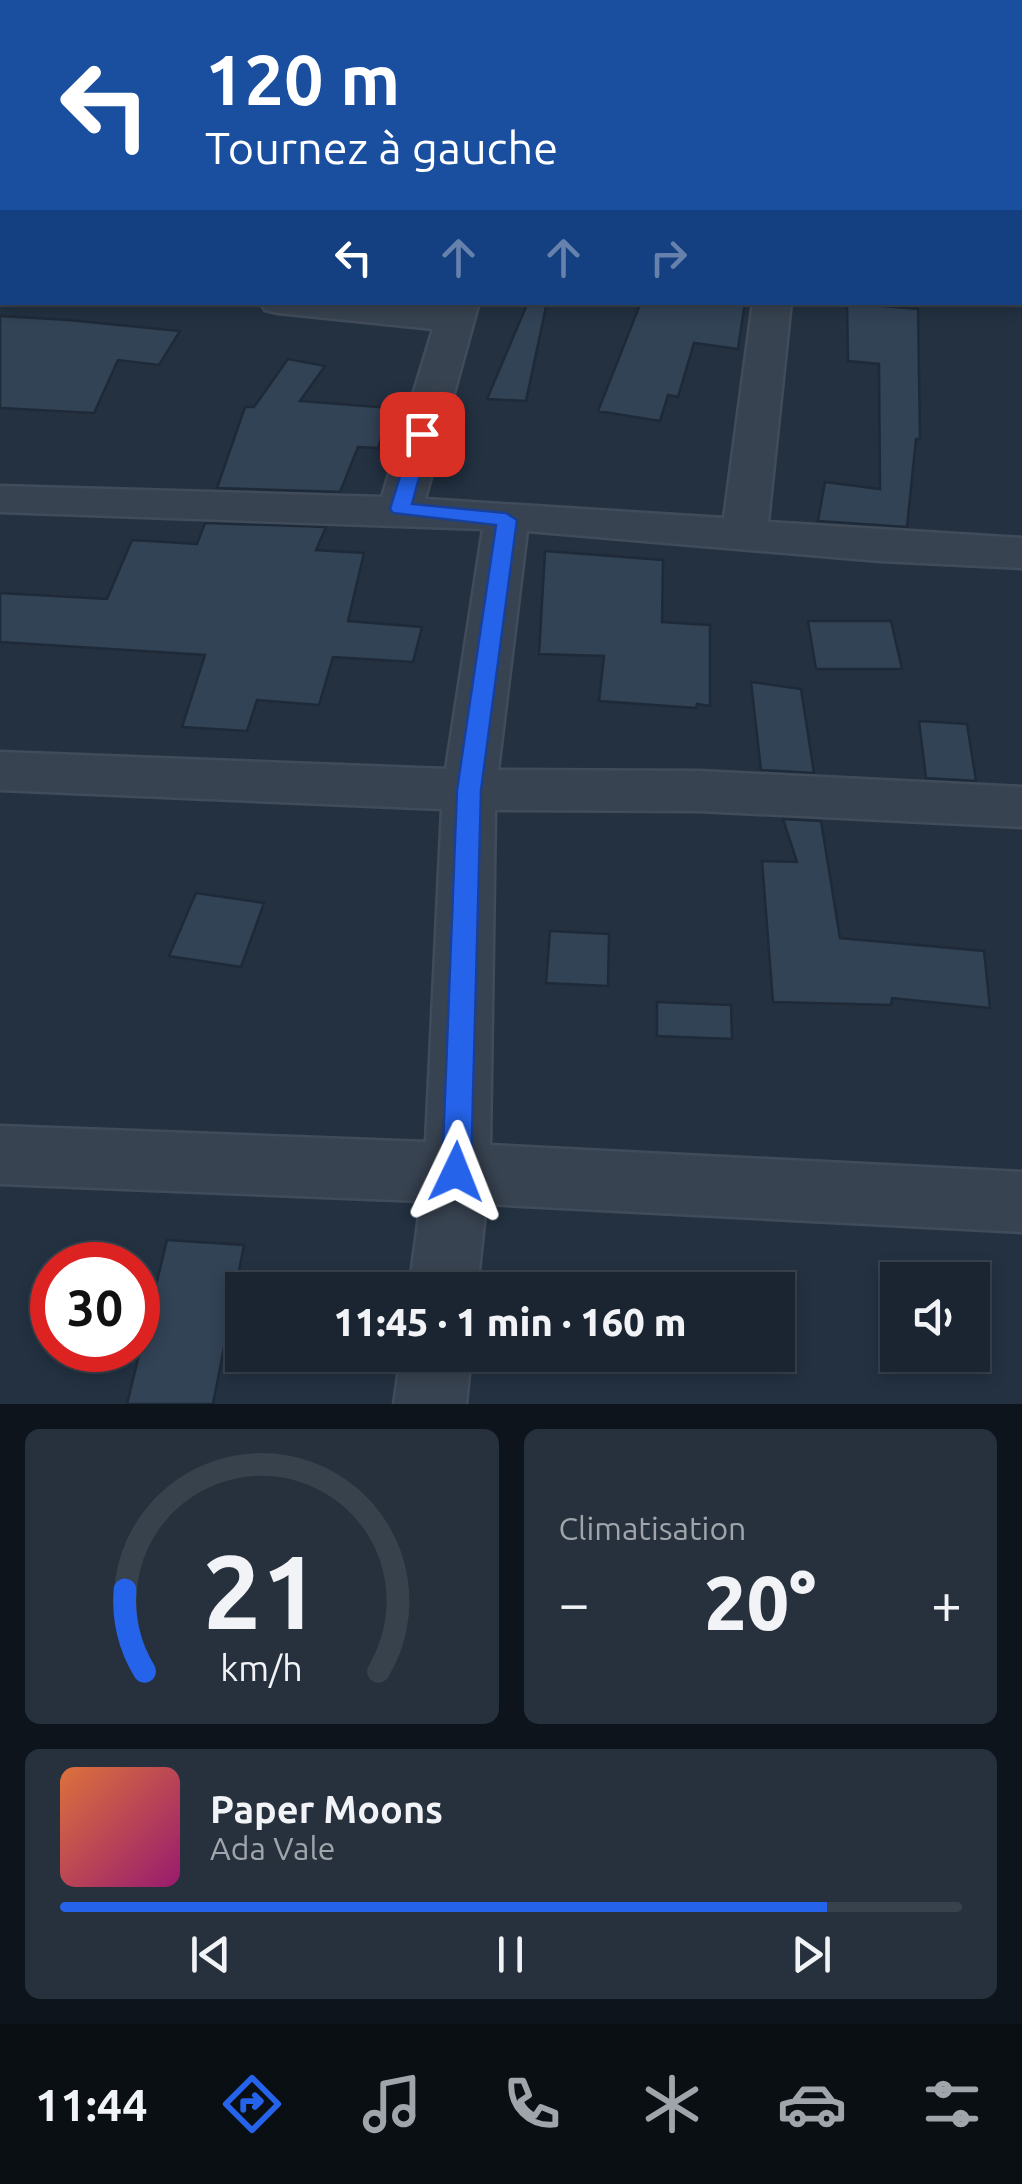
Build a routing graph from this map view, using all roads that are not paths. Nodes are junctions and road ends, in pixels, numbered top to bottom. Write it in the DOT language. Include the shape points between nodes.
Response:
graph roads {
  1 [pos="338,305"];
  2 [pos="772,305"];
  3 [pos="457,311"];
  4 [pos="0,499"];
  5 [pos="400,509"];
  6 [pos="506,520"];
  7 [pos="744,534"];
  8 [pos="1022,553"];
  9 [pos="0,772"];
  10 [pos="469,790"];
  11 [pos="1022,807"];
  12 [pos="0,1155"];
  13 [pos="456,1172"];
  14 [pos="1022,1202"];
  15 [pos="445,1272"];
  16 [pos="434,1372"];
  17 [pos="430,1404"];
  1 -- 3 [label="street"];
  2 -- 7 [label="street"];
  3 -- 5 [label="street"];
  4 -- 5 [label="street"];
  5 -- 6 [label="street"];
  6 -- 7 [label="street"];
  6 -- 10 [label="street"];
  7 -- 8 [label="street" via="885,549"];
  9 -- 10 [label="street"];
  10 -- 11 [label="street" via="699,791"];
  10 -- 13 [label="street"];
  12 -- 13 [label="street"];
  13 -- 14 [label="street"];
  13 -- 15 [label="street"];
  16 -- 17 [label="street"];
}
